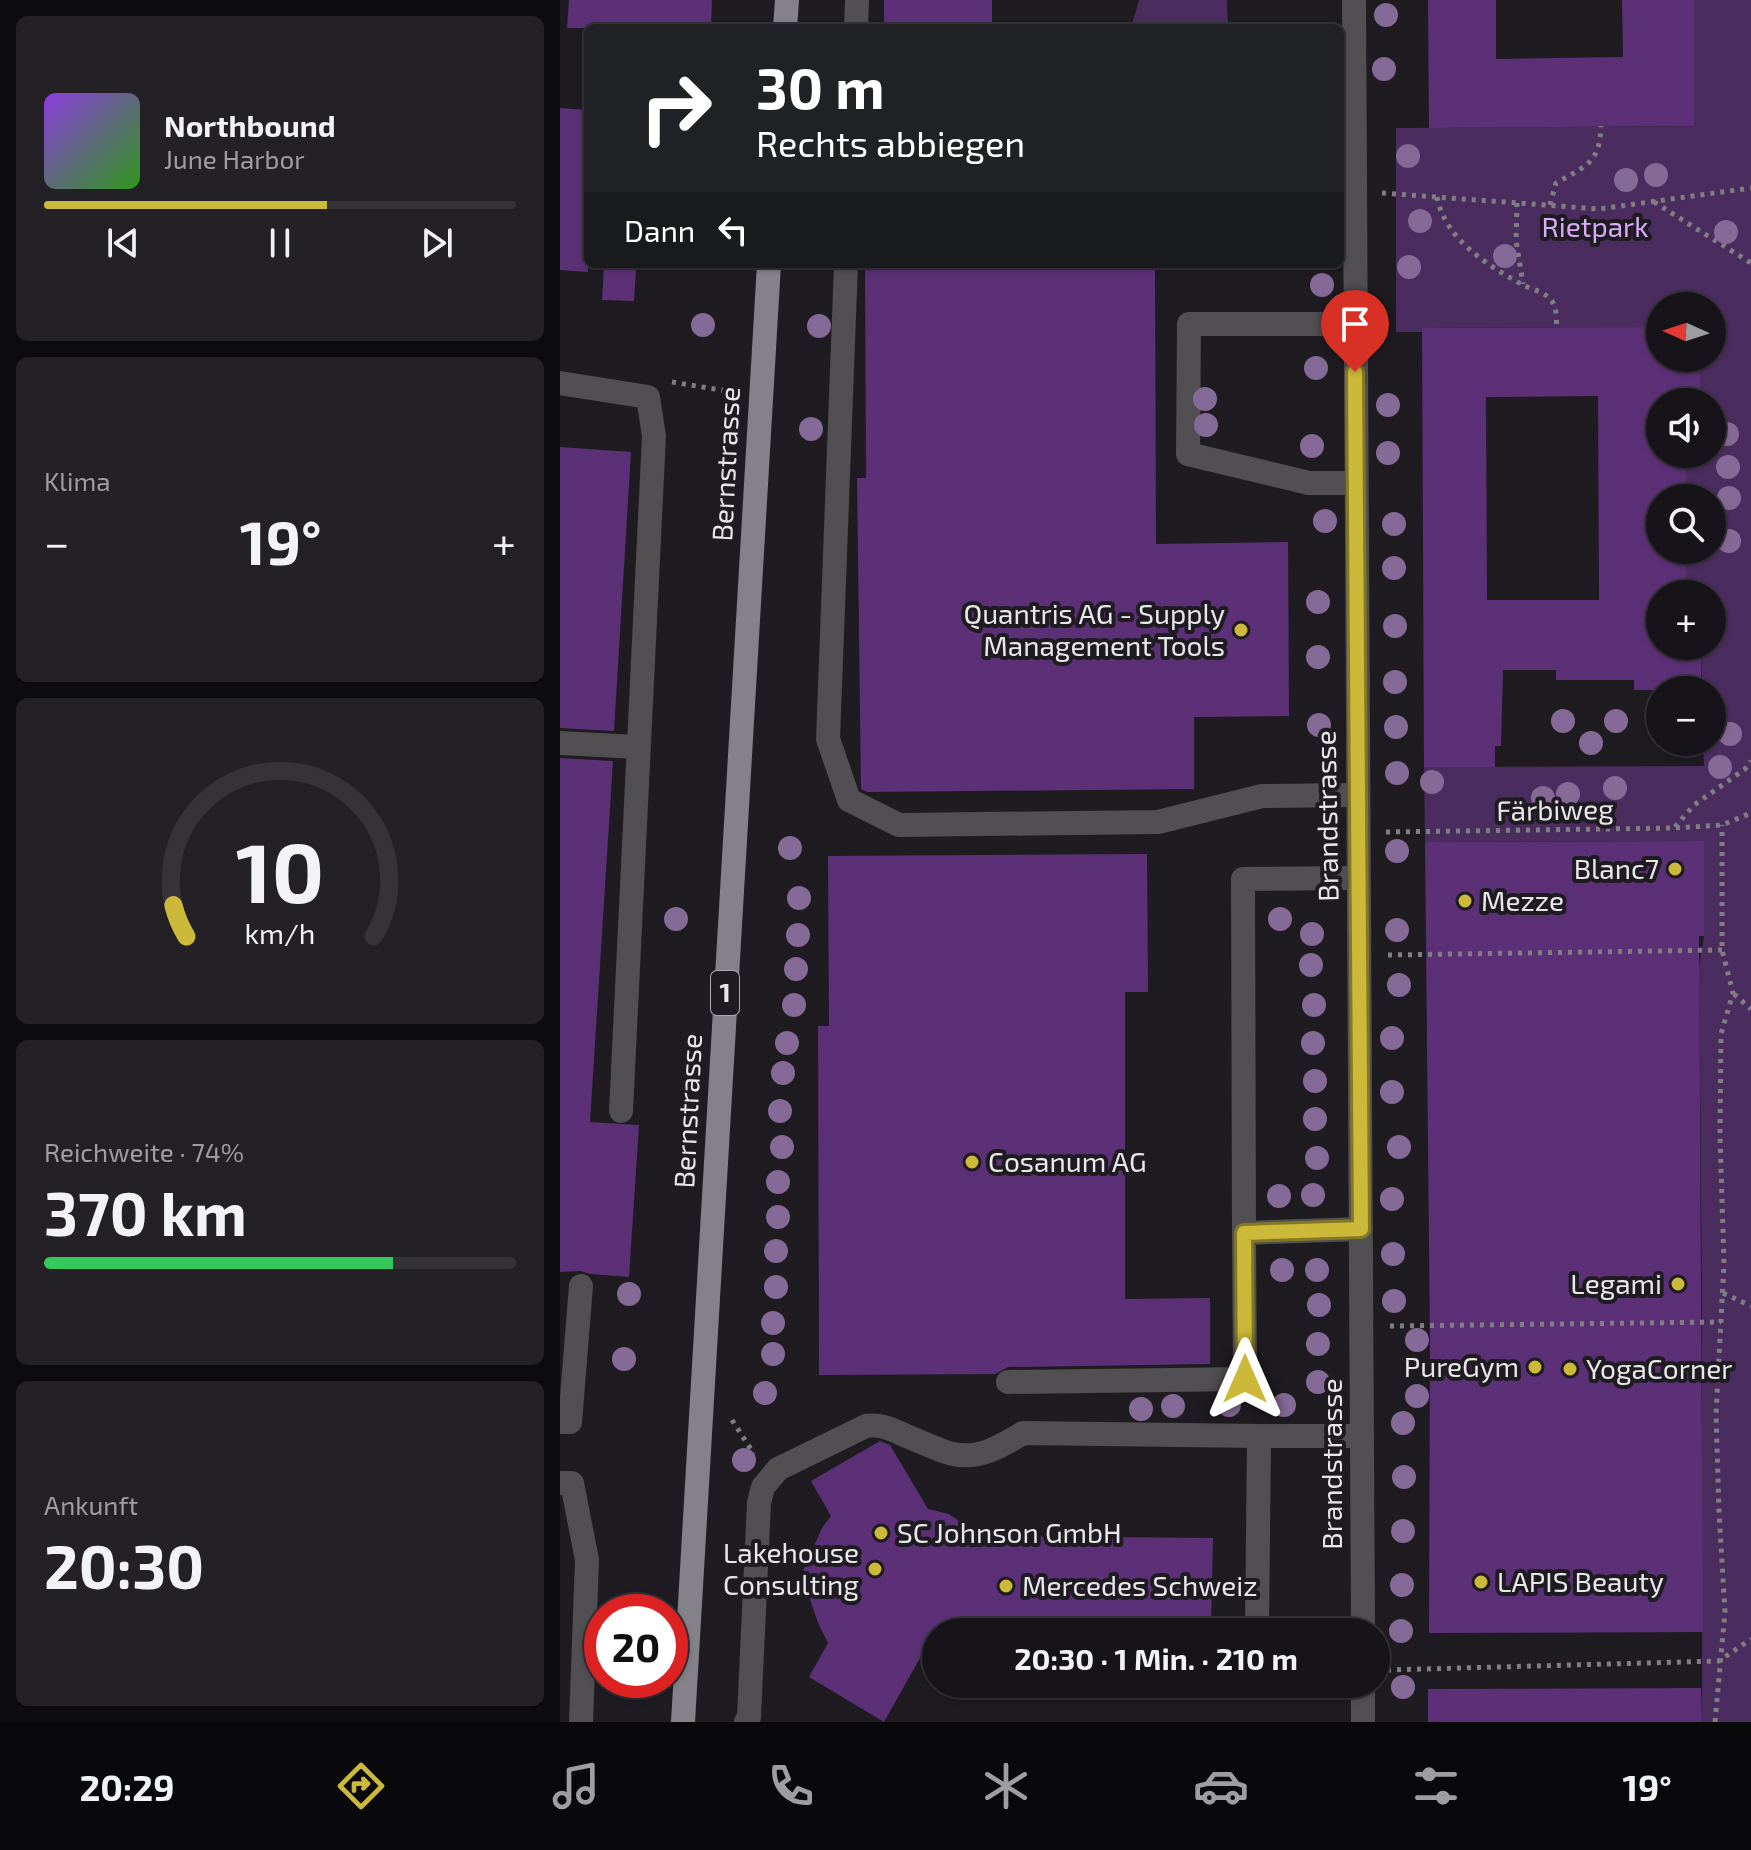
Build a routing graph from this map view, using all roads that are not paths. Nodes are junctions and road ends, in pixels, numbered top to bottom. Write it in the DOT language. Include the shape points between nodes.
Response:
graph roads {
  1 [pos="787,0"];
  2 [pos="857,0"];
  3 [pos="1354,0"];
  4 [pos="785,24"];
  5 [pos="856,24"];
  6 [pos="769,268"];
  7 [pos="846,268"];
  8 [pos="1355,324"];
  9 [pos="560,383"];
  10 [pos="1355,483"];
  11 [pos="560,743"];
  12 [pos="637,747"];
  13 [pos="1356,795"];
  14 [pos="1358,878"];
  15 [pos="621,1111"];
  16 [pos="1361,1229"];
  17 [pos="1244,1233"];
  18 [pos="581,1286"];
  19 [pos="1008,1382"];
  20 [pos="560,1422"];
  21 [pos="1259,1436"];
  22 [pos="1361,1436"];
  23 [pos="560,1483"];
  24 [pos="1257,1618"];
  25 [pos="1363,1618"];
  26 [pos="1363,1698"];
  27 [pos="581,1722"];
  28 [pos="683,1722"];
  29 [pos="746,1722"];
  30 [pos="1363,1722"];
  1 -- 4 [label="main road"];
  2 -- 5 [label="street"];
  3 -- 8 [label="street, Brandstrasse"];
  6 -- 28 [label="main road, Bernstrasse / 1"];
  7 -- 13 [label="street" via="828,739 849,800 899,825 1158,822 1262,796"];
  8 -- 10 [label="street, Brandstrasse"];
  8 -- 10 [label="street" via="1189,324 1188,454 1309,483"];
  9 -- 12 [label="street" via="648,397 654,436"];
  10 -- 13 [label="street, Brandstrasse"];
  11 -- 12 [label="street"];
  12 -- 15 [label="street"];
  13 -- 14 [label="street, Brandstrasse"];
  14 -- 16 [label="street, Brandstrasse"];
  14 -- 17 [label="street" via="1243,879"];
  16 -- 17 [label="street"];
  16 -- 22 [label="street, Brandstrasse"];
  17 -- 19 [label="street" via="1245,1379"];
  18 -- 20 [label="street" via="570,1422"];
  21 -- 22 [label="street"];
  21 -- 24 [label="street"];
  21 -- 29 [label="street" via="1023,1433 973,1457 946,1453 879,1424 778,1469 763,1487 759,1503"];
  22 -- 25 [label="street, Brandstrasse"];
  23 -- 27 [label="street" via="572,1483 587,1560"];
  26 -- 30 [label="street"];
}
